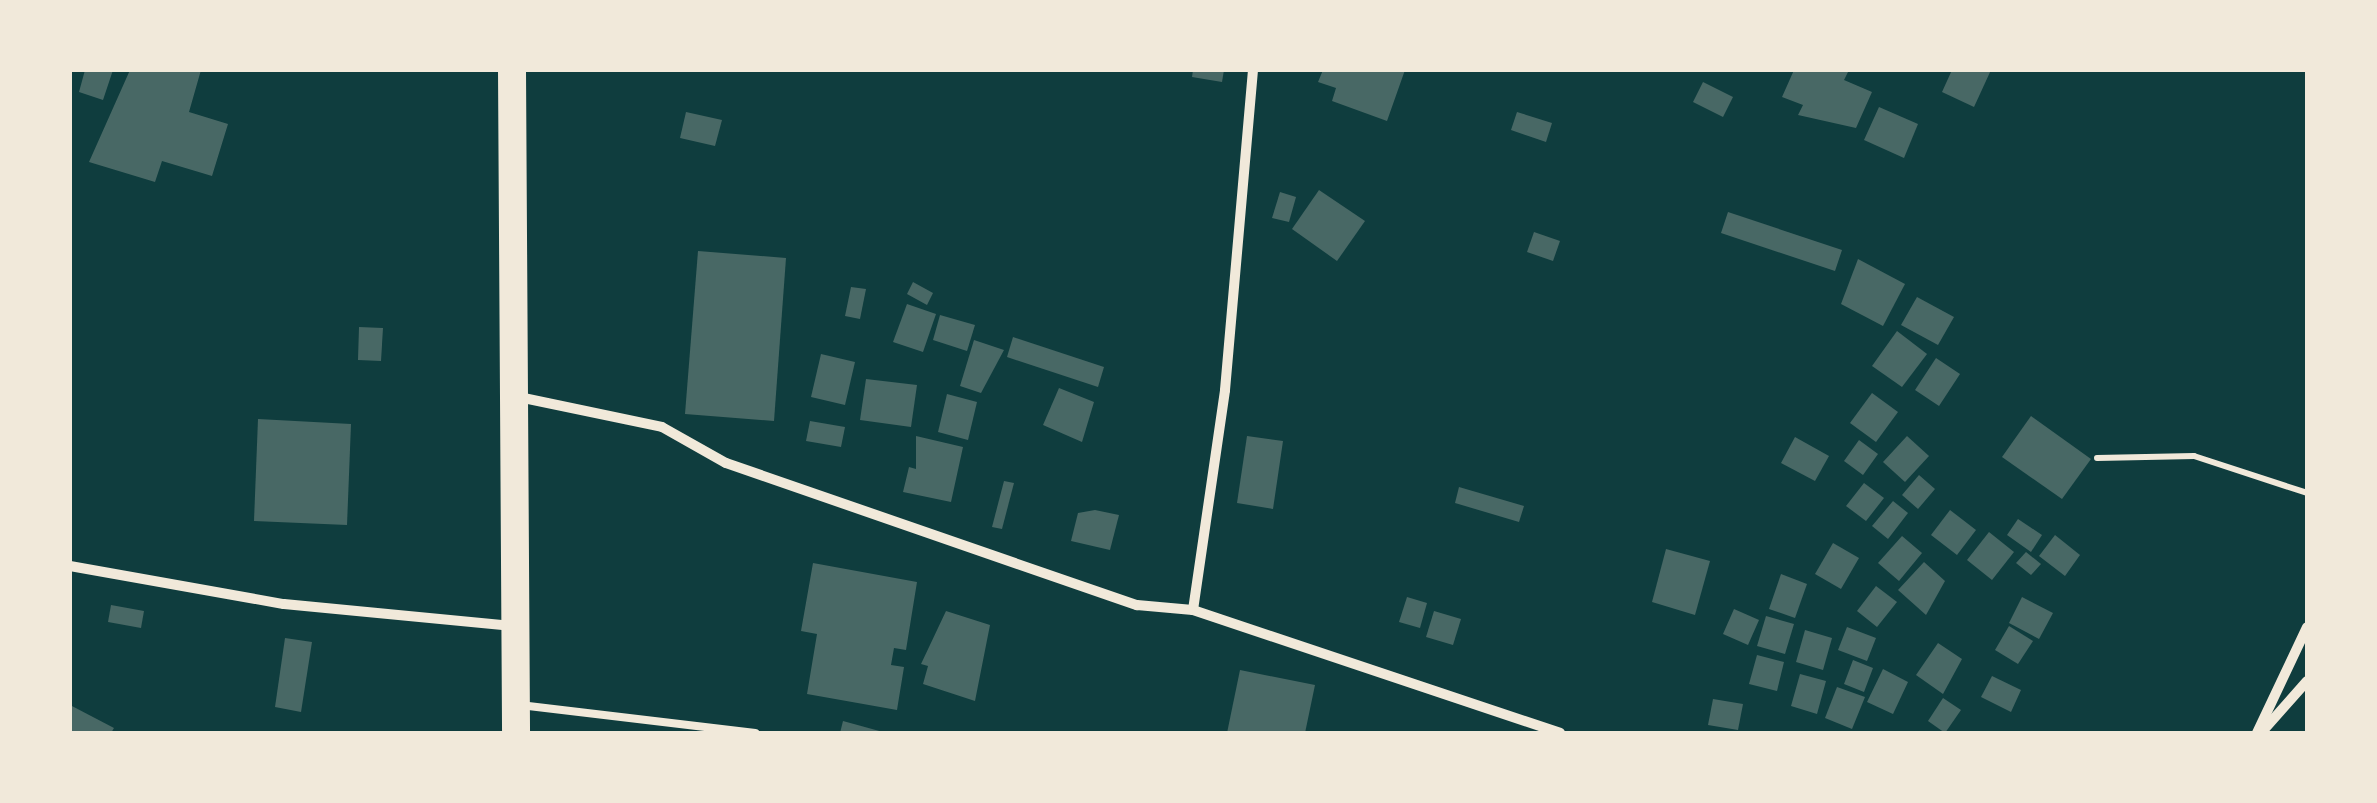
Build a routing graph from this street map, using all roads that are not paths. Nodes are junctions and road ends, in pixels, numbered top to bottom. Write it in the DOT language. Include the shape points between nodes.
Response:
graph roads {
  1 [pos="512,70"];
  2 [pos="1253,70"];
  3 [pos="512,395"];
  4 [pos="70,566"];
  5 [pos="1193,610"];
  6 [pos="514,626"];
  7 [pos="2307,627"];
  8 [pos="2307,681"];
  9 [pos="516,704"];
  10 [pos="516,733"];
  11 [pos="755,733"];
  12 [pos="1560,733"];
  13 [pos="2259,733"];
  1 -- 3 [label="highway"];
  2 -- 5 [label="street" via="1225,390"];
  3 -- 5 [label="street" via="662,427 726,463 1137,605"];
  3 -- 6 [label="highway"];
  4 -- 6 [label="street" via="284,604"];
  5 -- 12 [label="street"];
  6 -- 9 [label="highway"];
  7 -- 13 [label="street"];
  8 -- 13 [label="street"];
  9 -- 10 [label="highway"];
  9 -- 11 [label="lane"];
}
